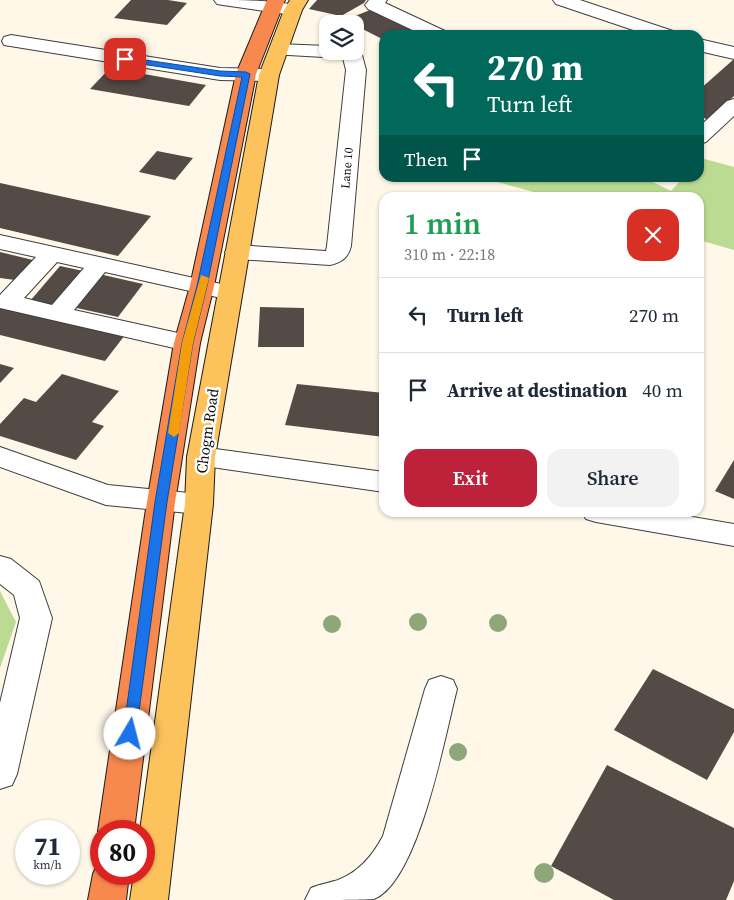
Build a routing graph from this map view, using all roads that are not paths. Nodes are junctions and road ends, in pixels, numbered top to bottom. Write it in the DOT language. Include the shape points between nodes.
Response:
graph roads {
  1 [pos="223,0"];
  2 [pos="378,0"];
  3 [pos="562,0"];
  4 [pos="285,4"];
  5 [pos="427,30"];
  6 [pos="651,30"];
  7 [pos="11,41"];
  8 [pos="704,46"];
  9 [pos="734,53"];
  10 [pos="264,67"];
  11 [pos="734,105"];
  12 [pos="704,133"];
  13 [pos="0,242"];
  14 [pos="237,252"];
  15 [pos="52,253"];
  16 [pos="100,264"];
  17 [pos="202,286"];
  18 [pos="230,292"];
  19 [pos="57,314"];
  20 [pos="188,343"];
  21 [pos="0,456"];
  22 [pos="200,457"];
  23 [pos="379,481"];
  24 [pos="161,502"];
  25 [pos="199,504"];
  26 [pos="626,517"];
  27 [pos="734,535"];
  28 [pos="0,567"];
  29 [pos="441,689"];
  30 [pos="0,774"];
  31 [pos="118,820"];
  32 [pos="109,885"];
  33 [pos="107,900"];
  34 [pos="149,900"];
  35 [pos="324,900"];
  1 -- 4 [label="street"];
  2 -- 5 [label="street" via="374,5"];
  3 -- 6 [label="street"];
  4 -- 10 [label="main road, Chogm Road"];
  4 -- 10 [label="highway, Chogm Road"];
  7 -- 10 [label="street" via="220,74"];
  8 -- 9 [label="street"];
  10 -- 14 [label="main road, Chogm Road"];
  10 -- 14 [label="street, Lane 10" via="343,52 352,54 355,80 340,246 337,254 330,258"];
  10 -- 17 [label="highway, Chogm Road"];
  11 -- 12 [label="street"];
  13 -- 15 [label="street"];
  14 -- 18 [label="main road, Chogm Road"];
  15 -- 16 [label="street"];
  15 -- 19 [label="street" via="7,302"];
  16 -- 17 [label="street"];
  16 -- 19 [label="street"];
  17 -- 18 [label="street"];
  17 -- 20 [label="highway, Chogm Road"];
  18 -- 22 [label="main road, Chogm Road"];
  19 -- 20 [label="street"];
  20 -- 24 [label="highway, Chogm Road"];
  21 -- 24 [label="street" via="106,495"];
  22 -- 23 [label="street"];
  22 -- 25 [label="main road, Chogm Road"];
  24 -- 25 [label="street"];
  24 -- 31 [label="highway, Chogm Road"];
  25 -- 34 [label="main road, Chogm Road"];
  26 -- 27 [label="street"];
  28 -- 30 [label="street" via="28,589 36,618"];
  29 -- 35 [label="street" via="400,839 386,866 365,885 341,897"];
  32 -- 33 [label="highway"];
}
